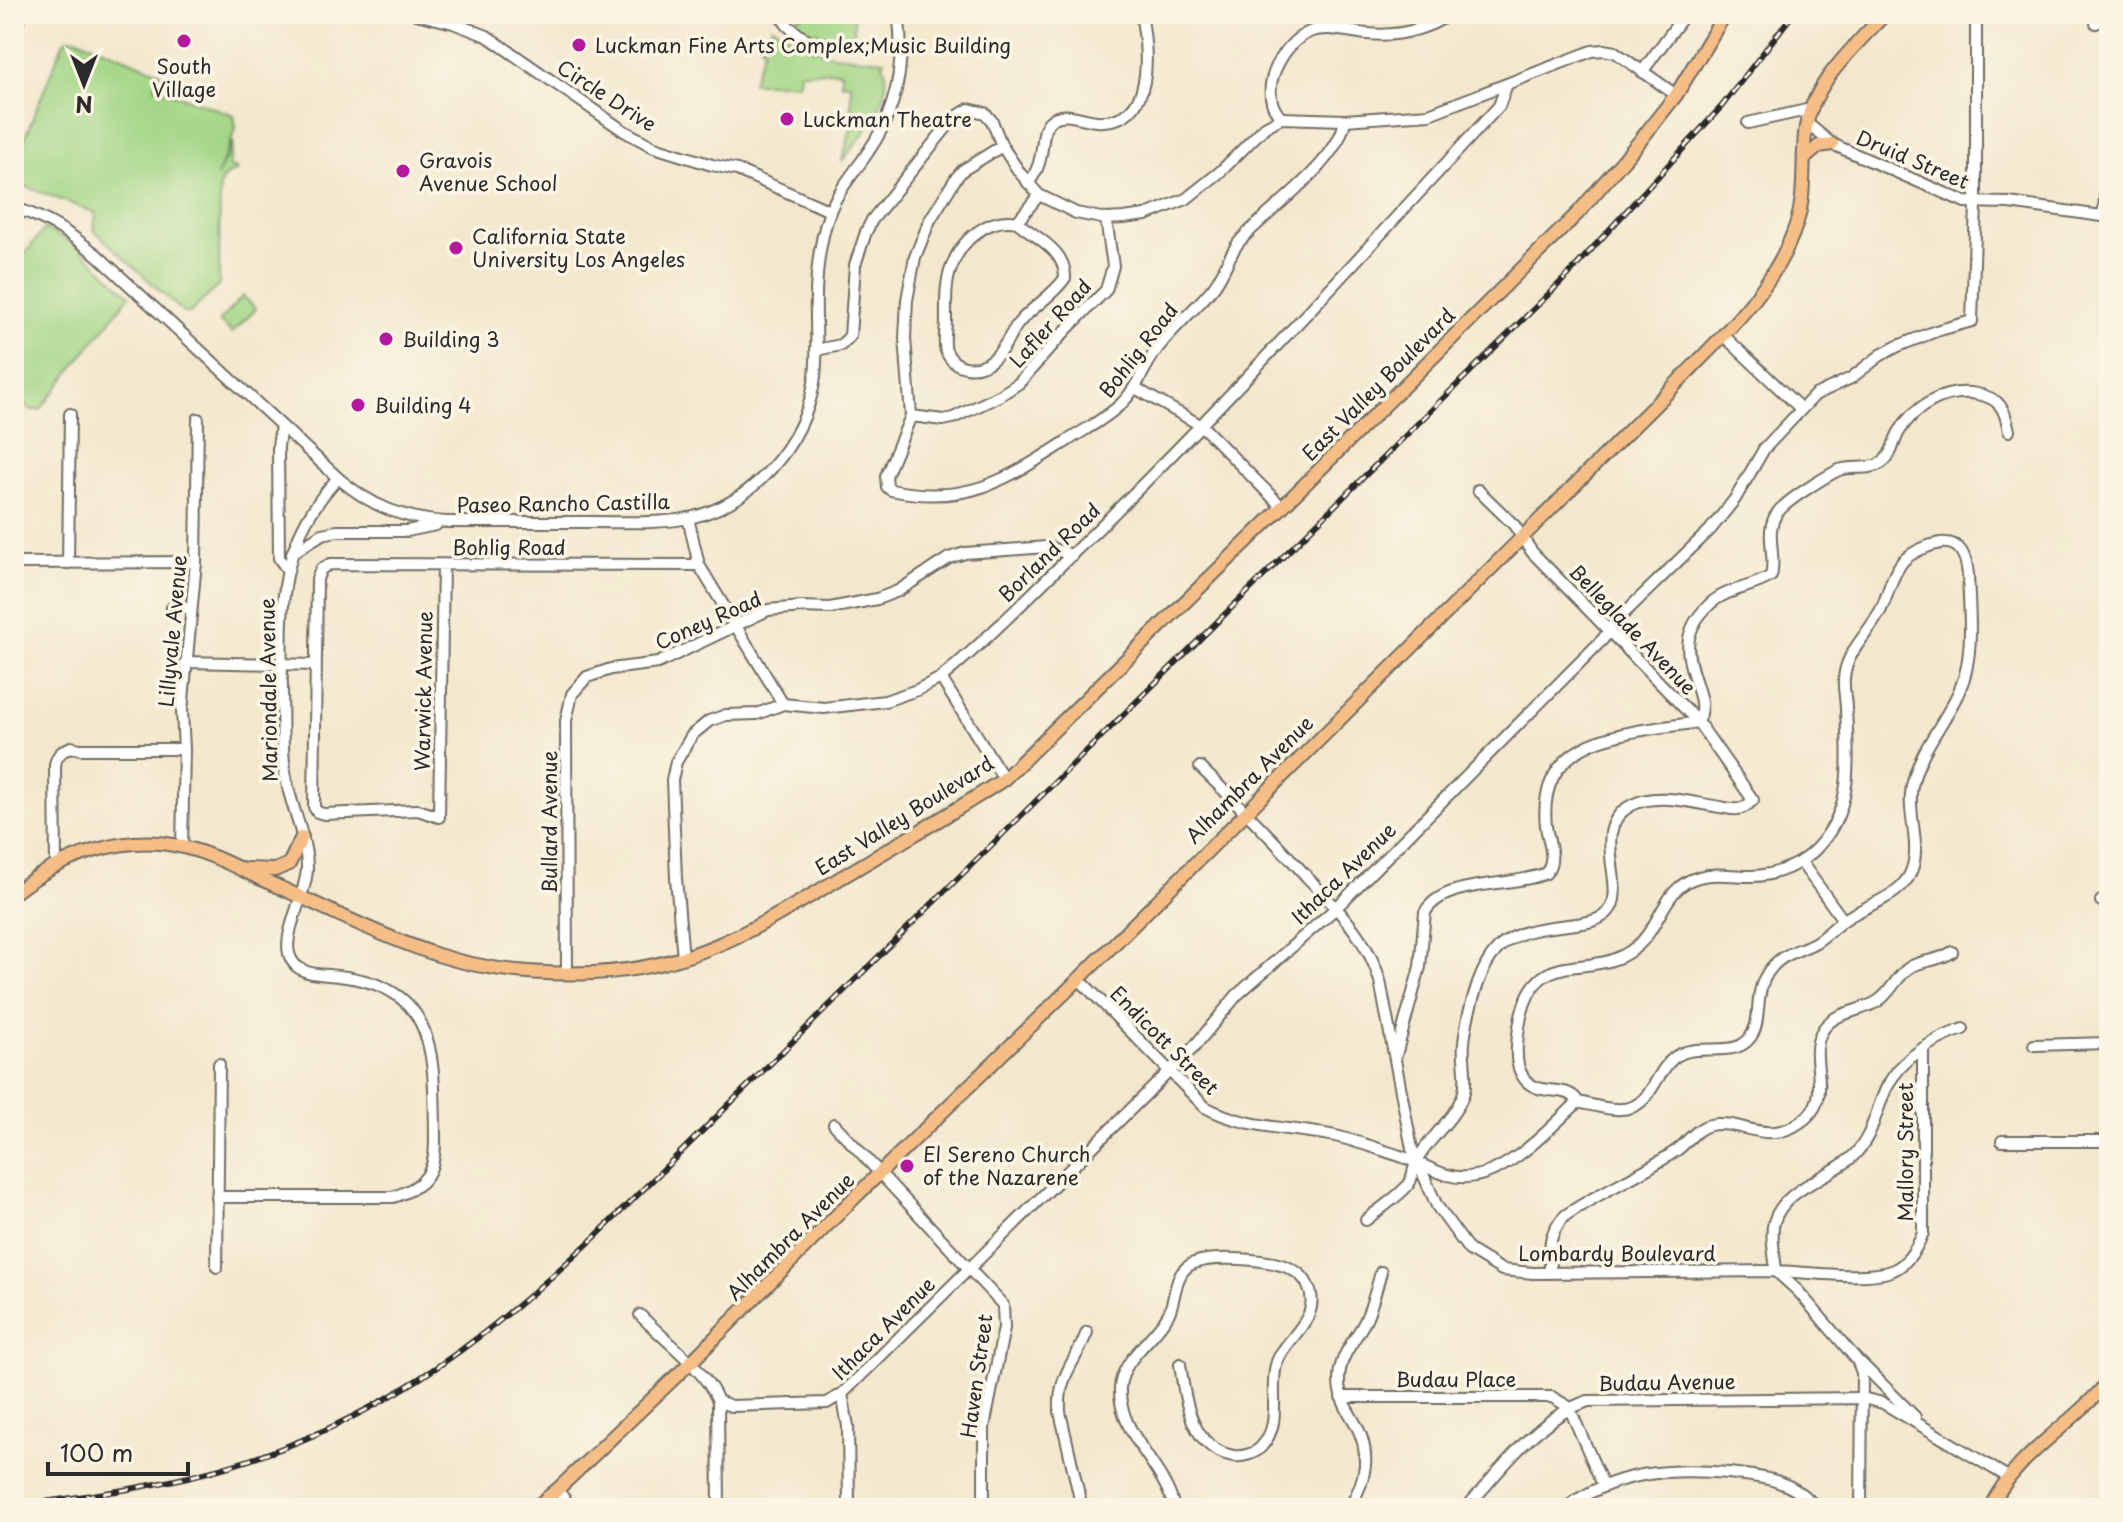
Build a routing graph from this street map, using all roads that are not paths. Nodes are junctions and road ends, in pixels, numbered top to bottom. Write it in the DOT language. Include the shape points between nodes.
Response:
graph roads {
  1 [pos="19,14"];
  2 [pos="416,14"];
  3 [pos="779,14"];
  4 [pos="898,14"];
  5 [pos="1141,14"];
  6 [pos="1450,14"];
  7 [pos="1685,14"];
  8 [pos="1725,14"];
  9 [pos="1885,14"];
  10 [pos="1976,14"];
  11 [pos="2109,15"];
  12 [pos="2096,23"];
  13 [pos="14,26"];
  14 [pos="806,40"];
  15 [pos="1642,72"];
  16 [pos="1507,84"];
  17 [pos="1676,95"];
  18 [pos="1811,109"];
  19 [pos="1281,118"];
  20 [pos="1345,120"];
  21 [pos="1748,123"];
  22 [pos="1807,123"];
  23 [pos="1832,144"];
  24 [pos="1002,146"];
  25 [pos="1804,159"];
  26 [pos="2109,164"];
  27 [pos="1028,183"];
  28 [pos="1039,195"];
  29 [pos="1976,204"];
  30 [pos="14,208"];
  31 [pos="830,211"];
  32 [pos="2106,216"];
  33 [pos="1106,219"];
  34 [pos="1017,222"];
  35 [pos="1723,335"];
  36 [pos="816,350"];
  37 [pos="1135,388"];
  38 [pos="1801,409"];
  39 [pos="70,414"];
  40 [pos="911,416"];
  41 [pos="198,419"];
  42 [pos="281,426"];
  43 [pos="1202,426"];
  44 [pos="2009,431"];
  45 [pos="338,478"];
  46 [pos="1478,490"];
  47 [pos="1282,507"];
  48 [pos="688,518"];
  49 [pos="446,522"];
  50 [pos="1523,538"];
  51 [pos="292,553"];
  52 [pos="1072,555"];
  53 [pos="196,562"];
  54 [pos="14,563"];
  55 [pos="68,563"];
  56 [pos="443,565"];
  57 [pos="699,565"];
  58 [pos="288,571"];
  59 [pos="191,607"];
  60 [pos="172,608"];
  61 [pos="736,623"];
  62 [pos="1608,631"];
  63 [pos="186,662"];
  64 [pos="282,664"];
  65 [pos="315,665"];
  66 [pos="587,677"];
  67 [pos="941,678"];
  68 [pos="783,704"];
  69 [pos="1698,722"];
  70 [pos="184,749"];
  71 [pos="1200,767"];
  72 [pos="1004,779"];
  73 [pos="1247,812"];
  74 [pos="302,837"];
  75 [pos="182,847"];
  76 [pos="1801,862"];
  77 [pos="56,866"];
  78 [pos="239,869"];
  79 [pos="14,893"];
  80 [pos="302,897"];
  81 [pos="1336,908"];
  82 [pos="1843,920"];
  83 [pos="1952,952"];
  84 [pos="683,958"];
  85 [pos="567,973"];
  86 [pos="1079,979"];
  87 [pos="2109,1008"];
  88 [pos="1963,1029"];
  89 [pos="2108,1043"];
  90 [pos="2034,1045"];
  91 [pos="1923,1048"];
  92 [pos="1395,1059"];
  93 [pos="219,1064"];
  94 [pos="1170,1070"];
  95 [pos="1578,1102"];
  96 [pos="834,1124"];
  97 [pos="2002,1141"];
  98 [pos="2109,1141"];
  99 [pos="1417,1161"];
  100 [pos="881,1174"];
  101 [pos="217,1197"];
  102 [pos="1366,1220"];
  103 [pos="217,1267"];
  104 [pos="969,1268"];
  105 [pos="1776,1271"];
  106 [pos="1381,1272"];
  107 [pos="1550,1273"];
  108 [pos="640,1315"];
  109 [pos="1087,1332"];
  110 [pos="1857,1360"];
  111 [pos="691,1362"];
  112 [pos="1180,1364"];
  113 [pos="2109,1381"];
  114 [pos="842,1394"];
  115 [pos="1341,1397"];
  116 [pos="1862,1398"];
  117 [pos="718,1401"];
  118 [pos="1569,1407"];
  119 [pos="1924,1426"];
  120 [pos="2008,1477"];
  121 [pos="1603,1485"];
  122 [pos="557,1490"];
  123 [pos="535,1508"];
  124 [pos="572,1508"];
  125 [pos="719,1508"];
  126 [pos="849,1508"];
  127 [pos="984,1508"];
  128 [pos="1082,1508"];
  129 [pos="1174,1508"];
  130 [pos="1349,1508"];
  131 [pos="1466,1508"];
  132 [pos="1566,1508"];
  133 [pos="1817,1508"];
  134 [pos="1861,1508"];
  135 [pos="1990,1508"];
  1 -- 13 [label="highway"];
  2 -- 31 [label="street, Circle Drive" via="487,36 654,147 737,170"];
  3 -- 14 [label="street"];
  4 -- 31 [label="street, Paseo Rancho Castilla" via="901,64 892,106"];
  5 -- 27 [label="street" via="1146,78 1134,104 1101,122 1053,118 1046,125 1041,164"];
  6 -- 19 [label="street" via="1394,35 1327,29 1295,40 1275,70 1271,91"];
  7 -- 15 [label="street"];
  8 -- 17 [label="main road, East Valley Boulevard"];
  9 -- 18 [label="main road, Alhambra Avenue" via="1841,60"];
  10 -- 29 [label="street"];
  11 -- 12 [label="street"];
  15 -- 16 [label="street" via="1615,52 1592,51"];
  15 -- 17 [label="street"];
  16 -- 20 [label="street" via="1429,114"];
  16 -- 43 [label="street, Borland Road" via="1499,106"];
  17 -- 47 [label="main road, East Valley Boulevard" via="1618,168 1541,250"];
  18 -- 21 [label="street"];
  18 -- 22 [label="main road, Alhambra Avenue"];
  19 -- 20 [label="street"];
  19 -- 33 [label="street" via="1256,134 1186,199 1146,215"];
  20 -- 37 [label="street, Bohlig Road" via="1334,147 1237,245 1214,287 1155,351"];
  22 -- 23 [label="street, Druid Street"];
  22 -- 25 [label="main road, Alhambra Avenue"];
  23 -- 25 [label="main road" via="1819,146"];
  23 -- 29 [label="street, Druid Street"];
  24 -- 27 [label="street"];
  24 -- 36 [label="street" via="985,113 969,109 953,119 866,232 855,265 850,336 841,345"];
  24 -- 40 [label="street" via="956,178 915,257 905,338"];
  25 -- 35 [label="main road, Alhambra Avenue" via="1802,202 1784,253"];
  26 -- 32 [label="street"];
  27 -- 28 [label="street"];
  28 -- 33 [label="street" via="1076,213"];
  28 -- 34 [label="street"];
  29 -- 32 [label="street, Druid Street" via="2009,203"];
  29 -- 38 [label="street, Ithaca Avenue" via="1972,321 1898,346 1815,395"];
  30 -- 42 [label="street, Paseo Rancho Castilla" via="48,220 79,241"];
  31 -- 36 [label="street, Paseo Rancho Castilla" via="819,257"];
  33 -- 40 [label="street, Lafler Road" via="1113,266 1106,290 1019,383 953,418"];
  34 -- 34 [label="street" via="1060,256 1065,278 1019,322 992,361 961,366 945,345 952,264 962,246 984,227"];
  35 -- 38 [label="street"];
  35 -- 50 [label="main road, Alhambra Avenue"];
  36 -- 48 [label="street, Paseo Rancho Castilla" via="810,400 782,456 743,493"];
  37 -- 40 [label="street, Bohlig Road" via="1110,413 998,483 950,494 926,496 887,487 886,476"];
  37 -- 43 [label="street"];
  38 -- 62 [label="street, Ithaca Avenue" via="1764,449 1710,530"];
  39 -- 55 [label="street"];
  41 -- 53 [label="street, Lillyvale Avenue"];
  42 -- 45 [label="street, Paseo Rancho Castilla"];
  42 -- 58 [label="street" via="279,558"];
  43 -- 47 [label="street"];
  43 -- 52 [label="street, Borland Road"];
  44 -- 69 [label="street" via="1997,400 1975,393 1940,398 1911,416 1882,463 1839,470 1777,512 1771,527 1771,576 1720,596 1694,625 1689,665 1702,707"];
  45 -- 49 [label="street, Paseo Rancho Castilla" via="383,509"];
  45 -- 51 [label="street, Mariondale Avenue" via="312,510"];
  46 -- 50 [label="street, Belleglade Avenue"];
  47 -- 72 [label="main road, East Valley Boulevard"];
  48 -- 49 [label="street, Paseo Rancho Castilla"];
  48 -- 57 [label="street"];
  49 -- 51 [label="street" via="407,531 322,534"];
  50 -- 62 [label="street, Belleglade Avenue"];
  50 -- 73 [label="main road, Alhambra Avenue"];
  51 -- 58 [label="street, Mariondale Avenue"];
  52 -- 61 [label="street, Coney Road" via="1047,547 965,553 877,599 830,608 768,610"];
  52 -- 67 [label="street, Borland Road"];
  53 -- 55 [label="street"];
  53 -- 59 [label="street, Lillyvale Avenue"];
  54 -- 55 [label="street"];
  56 -- 57 [label="street, Bohlig Road"];
  56 -- 65 [label="street, Bohlig Road" via="330,564 321,569"];
  56 -- 65 [label="street, Warwick Avenue" via="439,817 418,810 317,812"];
  57 -- 61 [label="street"];
  58 -- 64 [label="street, Mariondale Avenue"];
  59 -- 60 [label="street"];
  59 -- 63 [label="street, Lillyvale Avenue"];
  61 -- 66 [label="street, Coney Road" via="658,663"];
  61 -- 68 [label="street"];
  62 -- 69 [label="street, Belleglade Avenue"];
  62 -- 81 [label="street, Ithaca Avenue"];
  63 -- 64 [label="street"];
  63 -- 70 [label="street, Lillyvale Avenue"];
  64 -- 65 [label="street"];
  64 -- 74 [label="street, Mariondale Avenue" via="285,775"];
  66 -- 85 [label="street, Bullard Avenue" via="572,694 566,721"];
  67 -- 68 [label="street, Borland Road" via="885,701 824,708"];
  67 -- 72 [label="street"];
  68 -- 84 [label="street, Borland Road" via="709,721 692,735 676,762 672,780"];
  69 -- 92 [label="street" via="1598,739 1576,750 1549,790 1546,824 1552,861 1546,873 1449,892 1429,905 1420,967"];
  69 -- 99 [label="street, Belleglade Avenue" via="1753,800 1738,809 1656,799 1622,813 1610,837 1614,897 1608,913 1519,935 1490,958 1466,1029 1463,1094"];
  70 -- 75 [label="street, Lillyvale Avenue"];
  70 -- 77 [label="street" via="71,747 62,752 55,765"];
  71 -- 73 [label="street, Lombardy Boulevard"];
  72 -- 84 [label="main road, East Valley Boulevard" via="737,937"];
  73 -- 81 [label="street, Lombardy Boulevard"];
  73 -- 86 [label="main road, Alhambra Avenue"];
  74 -- 78 [label="main road" via="291,862 282,868"];
  74 -- 80 [label="street, Mariondale Avenue" via="307,867"];
  75 -- 77 [label="main road, East Valley Boulevard" via="121,845"];
  75 -- 78 [label="main road, East Valley Boulevard"];
  76 -- 82 [label="street"];
  76 -- 82 [label="street" via="1837,823 1845,799 1844,681 1852,651 1875,621 1903,562 1934,544 1959,547 1967,560 1968,661 1961,686 1915,770 1915,861 1891,896"];
  76 -- 95 [label="street" via="1769,874 1698,877 1666,900 1638,946 1608,960 1558,969 1530,989 1517,1039 1522,1077 1546,1091 1575,1095"];
  77 -- 79 [label="main road, East Valley Boulevard"];
  78 -- 80 [label="main road, East Valley Boulevard"];
  80 -- 85 [label="main road, East Valley Boulevard" via="437,955 489,967"];
  80 -- 101 [label="street, Mariondale Avenue" via="288,937 298,968 376,984 392,992 420,1021 434,1064 435,1155 427,1178 413,1191 393,1197"];
  81 -- 92 [label="street, Lombardy Boulevard" via="1376,965"];
  81 -- 94 [label="street, Ithaca Avenue" via="1237,995"];
  82 -- 95 [label="street" via="1768,971 1748,1041 1676,1056 1648,1094 1631,1107"];
  83 -- 107 [label="street" via="1907,969 1880,1000 1831,1021 1818,1046 1818,1098 1795,1126 1755,1132 1707,1125 1677,1150 1554,1226"];
  84 -- 85 [label="main road, East Valley Boulevard" via="617,971"];
  86 -- 94 [label="street, Endicott Street"];
  86 -- 100 [label="main road, Alhambra Avenue"];
  87 -- 89 [label="street"];
  88 -- 91 [label="street"];
  89 -- 90 [label="street"];
  91 -- 105 [label="street" via="1887,1086 1855,1155 1834,1173 1790,1196 1774,1223"];
  91 -- 105 [label="street, Mallory Street" via="1923,1233 1918,1247 1902,1265 1883,1273"];
  92 -- 99 [label="street, Lombardy Boulevard"];
  93 -- 101 [label="street"];
  94 -- 99 [label="street, Endicott Street" via="1205,1107 1226,1118 1336,1136"];
  94 -- 104 [label="street, Ithaca Avenue"];
  95 -- 99 [label="street, Endicott Street" via="1524,1151 1476,1176 1438,1174"];
  96 -- 100 [label="street, Haven Street"];
  97 -- 98 [label="street"];
  99 -- 102 [label="street" via="1409,1184"];
  99 -- 107 [label="street, Lombardy Boulevard" via="1437,1206 1469,1250 1502,1270"];
  100 -- 104 [label="street, Haven Street"];
  100 -- 111 [label="main road, Alhambra Avenue"];
  101 -- 103 [label="street"];
  104 -- 114 [label="street, Ithaca Avenue"];
  104 -- 127 [label="street, Haven Street" via="1003,1305 1005,1317 984,1427"];
  105 -- 107 [label="street, Lombardy Boulevard"];
  105 -- 110 [label="street"];
  106 -- 115 [label="street" via="1374,1300 1341,1363"];
  108 -- 111 [label="street"];
  109 -- 128 [label="street" via="1065,1372 1059,1397"];
  110 -- 116 [label="street"];
  110 -- 119 [label="street"];
  111 -- 117 [label="street"];
  111 -- 122 [label="main road, Alhambra Avenue"];
  112 -- 129 [label="street" via="1193,1423 1206,1441 1221,1453 1237,1456 1261,1449 1273,1419 1275,1366 1299,1333 1310,1306 1303,1277 1271,1263 1218,1260 1190,1265 1180,1275 1168,1316 1127,1366 1120,1391 1128,1423"];
  113 -- 120 [label="main road"];
  114 -- 117 [label="street, Ithaca Avenue" via="827,1403 731,1406"];
  114 -- 126 [label="street" via="848,1426"];
  115 -- 118 [label="street, Budau Place" via="1552,1397"];
  115 -- 130 [label="street" via="1366,1451 1361,1490"];
  116 -- 118 [label="street, Budau Avenue" via="1588,1401"];
  116 -- 119 [label="street" via="1883,1403"];
  116 -- 134 [label="street"];
  117 -- 125 [label="street"];
  118 -- 121 [label="street"];
  118 -- 131 [label="street" via="1529,1440"];
  119 -- 120 [label="street"];
  120 -- 135 [label="main road"];
  121 -- 132 [label="street"];
  121 -- 133 [label="street" via="1657,1471 1767,1477 1795,1488"];
  122 -- 123 [label="main road, Alhambra Avenue"];
  122 -- 124 [label="street"];
}
